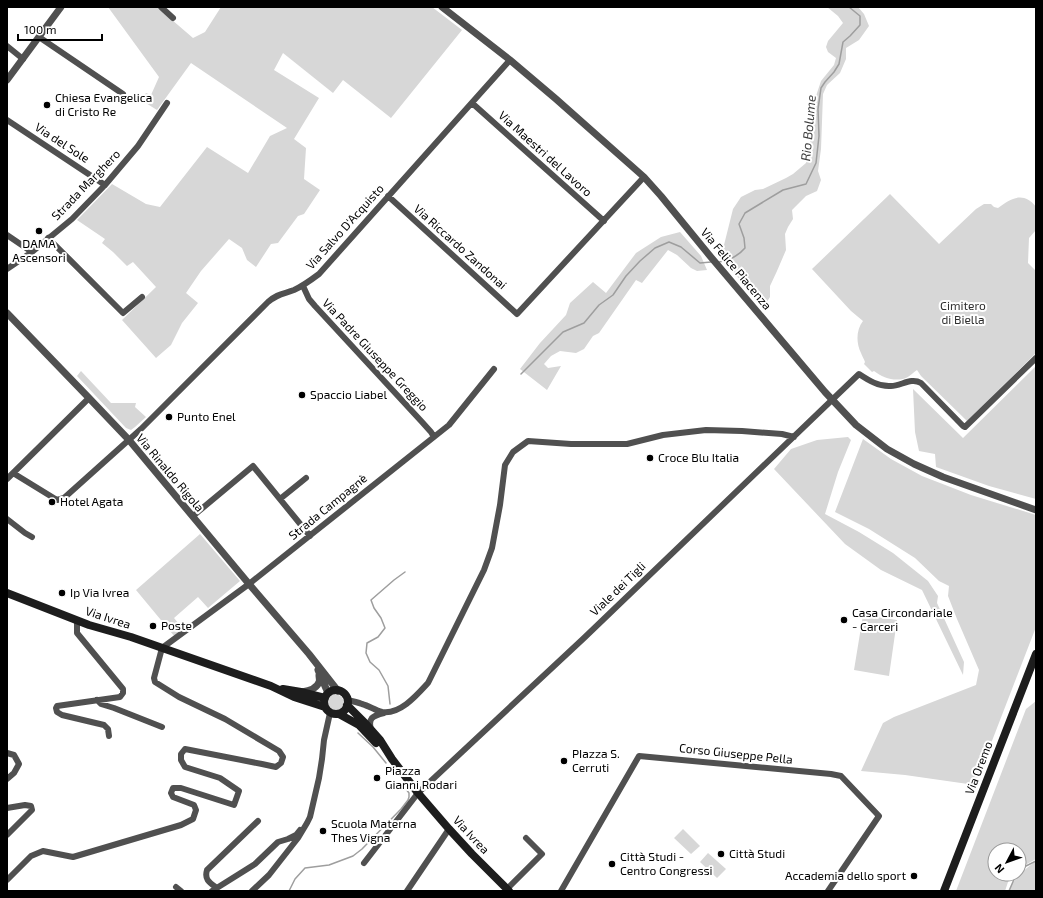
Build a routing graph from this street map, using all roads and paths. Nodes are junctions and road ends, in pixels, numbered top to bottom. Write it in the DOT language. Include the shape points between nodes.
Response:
graph roads {
  1 [pos="61,7"];
  2 [pos="161,7"];
  3 [pos="442,7"];
  4 [pos="172,18"];
  5 [pos="39,37"];
  6 [pos="7,46"];
  7 [pos="23,59"];
  8 [pos="510,60"];
  9 [pos="7,80"];
  10 [pos="123,94"];
  11 [pos="167,103"];
  12 [pos="472,103"];
  13 [pos="7,120"];
  14 [pos="644,177"];
  15 [pos="106,185"];
  16 [pos="388,196"];
  17 [pos="604,221"];
  18 [pos="7,235"];
  19 [pos="48,238"];
  20 [pos="32,252"];
  21 [pos="7,269"];
  22 [pos="303,286"];
  23 [pos="142,297"];
  24 [pos="7,313"];
  25 [pos="1036,358"];
  26 [pos="494,369"];
  27 [pos="89,398"];
  28 [pos="832,400"];
  29 [pos="794,436"];
  30 [pos="434,437"];
  31 [pos="129,440"];
  32 [pos="13,473"];
  33 [pos="306,478"];
  34 [pos="7,479"];
  35 [pos="280,499"];
  36 [pos="1035,509"];
  37 [pos="193,516"];
  38 [pos="7,519"];
  39 [pos="310,536"];
  40 [pos="32,537"];
  41 [pos="248,584"];
  42 [pos="7,593"];
  43 [pos="77,620"];
  44 [pos="162,648"];
  45 [pos="309,654"];
  46 [pos="1036,654"];
  47 [pos="318,671"];
  48 [pos="271,686"];
  49 [pos="338,691"];
  50 [pos="301,692"];
  51 [pos="326,696"];
  52 [pos="97,700"];
  53 [pos="347,702"];
  54 [pos="327,710"];
  55 [pos="386,712"];
  56 [pos="339,714"];
  57 [pos="162,727"];
  58 [pos="372,730"];
  59 [pos="109,736"];
  60 [pos="7,753"];
  61 [pos="392,759"];
  62 [pos="7,779"];
  63 [pos="418,793"];
  64 [pos="7,808"];
  65 [pos="258,821"];
  66 [pos="307,823"];
  67 [pos="449,829"];
  68 [pos="7,835"];
  69 [pos="526,838"];
  70 [pos="364,863"];
  71 [pos="7,880"];
  72 [pos="215,890"];
  73 [pos="508,890"];
  74 [pos="252,891"];
  75 [pos="408,891"];
  76 [pos="561,891"];
  77 [pos="828,891"];
  78 [pos="944,891"];
  1 -- 5 [label="street"];
  2 -- 4 [label="street"];
  3 -- 8 [label="street, Via Felice Piacenza"];
  5 -- 7 [label="street"];
  5 -- 10 [label="street"];
  6 -- 7 [label="street"];
  7 -- 9 [label="street"];
  8 -- 12 [label="street, Via Salvo D'Acquisto"];
  8 -- 14 [label="street, Via Felice Piacenza"];
  11 -- 15 [label="street, Strada Marghero" via="138,146"];
  12 -- 16 [label="street, Via Salvo D'Acquisto"];
  12 -- 17 [label="street, Via Maestri del Lavoro"];
  13 -- 15 [label="street, Via del Sole"];
  14 -- 17 [label="street"];
  14 -- 28 [label="street, Via Felice Piacenza"];
  15 -- 19 [label="street, Strada Marghero" via="72,219"];
  16 -- 17 [label="street, Via Riccardo Zandonai" via="518,314"];
  16 -- 22 [label="street, Via Salvo D'Acquisto" via="325,268"];
  18 -- 20 [label="street"];
  19 -- 20 [label="street, Strada Marghero"];
  19 -- 23 [label="street" via="123,313"];
  20 -- 21 [label="street, Strada Marghero"];
  22 -- 30 [label="street, Via Padre Giuseppe Greggio" via="315,306"];
  22 -- 31 [label="street, Via Salvo D'Acquisto" via="278,295 268,302"];
  24 -- 27 [label="street, Via Rinaldo Rigola"];
  25 -- 28 [label="street, Viale dei Tigli" via="965,427 917,380 890,386 870,381 859,374"];
  26 -- 30 [label="street, Strada Campagnè" via="449,425"];
  27 -- 31 [label="street, Via Rinaldo Rigola"];
  27 -- 32 [label="street"];
  28 -- 29 [label="street, Viale dei Tigli"];
  28 -- 36 [label="street, Via Felice Piacenza" via="856,425 887,449 914,464 943,477"];
  29 -- 55 [label="street" via="706,430 663,435 627,444 528,441 513,452 505,465 492,548 484,570 428,684 403,707"];
  29 -- 63 [label="street, Viale dei Tigli"];
  30 -- 39 [label="street, Strada Campagnè"];
  31 -- 32 [label="street, Via Salvo D'Acquisto" via="64,498 57,500"];
  31 -- 37 [label="street, Via Rinaldo Rigola"];
  32 -- 34 [label="street"];
  33 -- 35 [label="street"];
  35 -- 37 [label="street" via="253,466"];
  35 -- 39 [label="street"];
  37 -- 41 [label="street, Via Rinaldo Rigola"];
  38 -- 40 [label="street"];
  39 -- 41 [label="street, Strada Campagnè"];
  41 -- 44 [label="street, Strada Campagnè"];
  41 -- 45 [label="street, Via Rinaldo Rigola"];
  42 -- 43 [label="main road, Via Ivrea"];
  43 -- 44 [label="main road, Via Ivrea"];
  43 -- 52 [label="street" via="77,633 123,689 120,697"];
  44 -- 48 [label="main road, Via Ivrea"];
  44 -- 71 [label="street" via="155,682 279,751 283,757 281,763 276,767 185,749 181,754 181,760 185,767 220,778 239,791 234,805 181,788 173,788 173,797 194,805 196,810 193,819 181,825 73,857 43,851 31,856"];
  45 -- 47 [label="street, Via Rinaldo Rigola"];
  45 -- 49 [label="street, Via Rinaldo Rigola"];
  46 -- 78 [label="main road, Via Oremo"];
  47 -- 50 [label="street" via="317,686"];
  47 -- 51 [label="street, Via Rinaldo Rigola"];
  48 -- 50 [label="main road, Via Ivrea"];
  48 -- 54 [label="main road, Via Ivrea"];
  49 -- 51 [label="main road"];
  49 -- 53 [label="main road" via="344,694"];
  50 -- 51 [label="main road, Via Ivrea"];
  51 -- 54 [label="main road" via="324,701"];
  52 -- 57 [label="street" via="101,704"];
  52 -- 59 [label="street" via="56,708 62,715 104,725"];
  53 -- 55 [label="street" via="360,703"];
  53 -- 56 [label="main road" via="346,709"];
  53 -- 58 [label="main road, Via Ivrea"];
  54 -- 56 [label="main road"];
  54 -- 66 [label="street" via="319,778"];
  55 -- 58 [label="street" via="372,718"];
  56 -- 61 [label="main road, Via Ivrea" via="359,725"];
  58 -- 61 [label="main road, Via Ivrea"];
  60 -- 62 [label="street" via="14,755 19,764"];
  61 -- 63 [label="main road, Via Ivrea"];
  63 -- 67 [label="main road, Via Ivrea"];
  63 -- 70 [label="street"];
  64 -- 68 [label="street" via="25,805 31,806 32,810"];
  65 -- 72 [label="street" via="207,870 208,882"];
  66 -- 72 [label="street" via="296,835 278,842 255,864"];
  66 -- 74 [label="street" via="270,875"];
  67 -- 73 [label="main road, Via Ivrea"];
  67 -- 75 [label="street"];
  69 -- 73 [label="street" via="542,854"];
  76 -- 77 [label="street, Corso Giuseppe Pella" via="639,756 841,776 879,816"];
}
